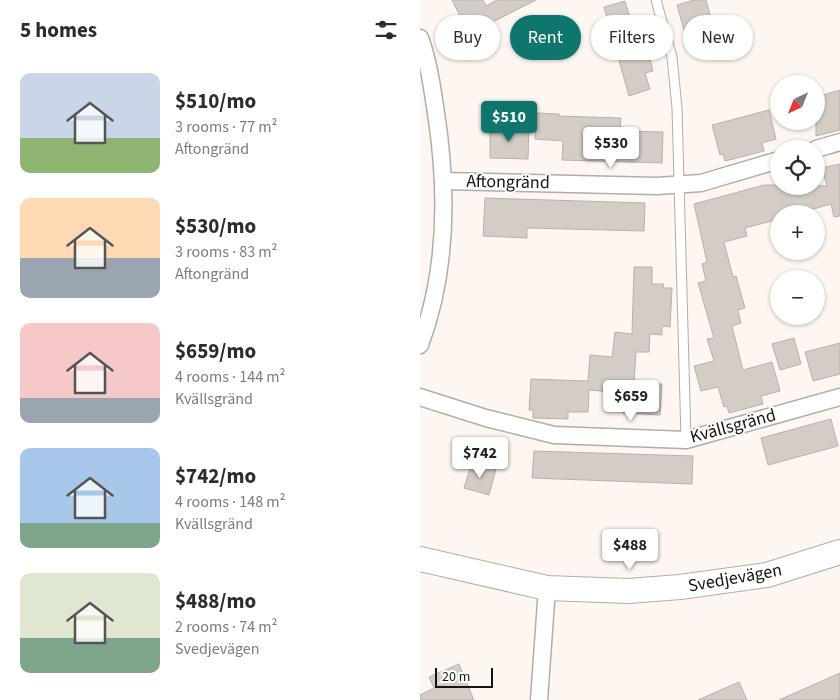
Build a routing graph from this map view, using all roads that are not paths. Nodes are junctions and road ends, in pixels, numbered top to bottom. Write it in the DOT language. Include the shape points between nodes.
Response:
graph roads {
  1 [pos="656,0"];
  2 [pos="420,38"];
  3 [pos="840,142"];
  4 [pos="825,146"];
  5 [pos="770,163"];
  6 [pos="444,181"];
  7 [pos="679,184"];
  8 [pos="420,345"];
  9 [pos="420,397"];
  10 [pos="840,397"];
  11 [pos="686,440"];
  12 [pos="840,552"];
  13 [pos="420,559"];
  14 [pos="547,588"];
  15 [pos="539,700"];
  1 -- 7 [label="lane" via="672,57"];
  2 -- 6 [label="street" via="428,60"];
  3 -- 4 [label="street"];
  5 -- 7 [label="street, Aftongränd" via="701,183"];
  6 -- 7 [label="street, Aftongränd"];
  6 -- 8 [label="street" via="445,231 435,293"];
  7 -- 11 [label="lane"];
  9 -- 11 [label="street, Kvällsgränd" via="554,435"];
  10 -- 11 [label="street, Kvällsgränd"];
  12 -- 14 [label="street, Svedjevägen" via="767,575 680,587 628,591"];
  13 -- 14 [label="street, Svedjevägen"];
  14 -- 15 [label="street"];
}
